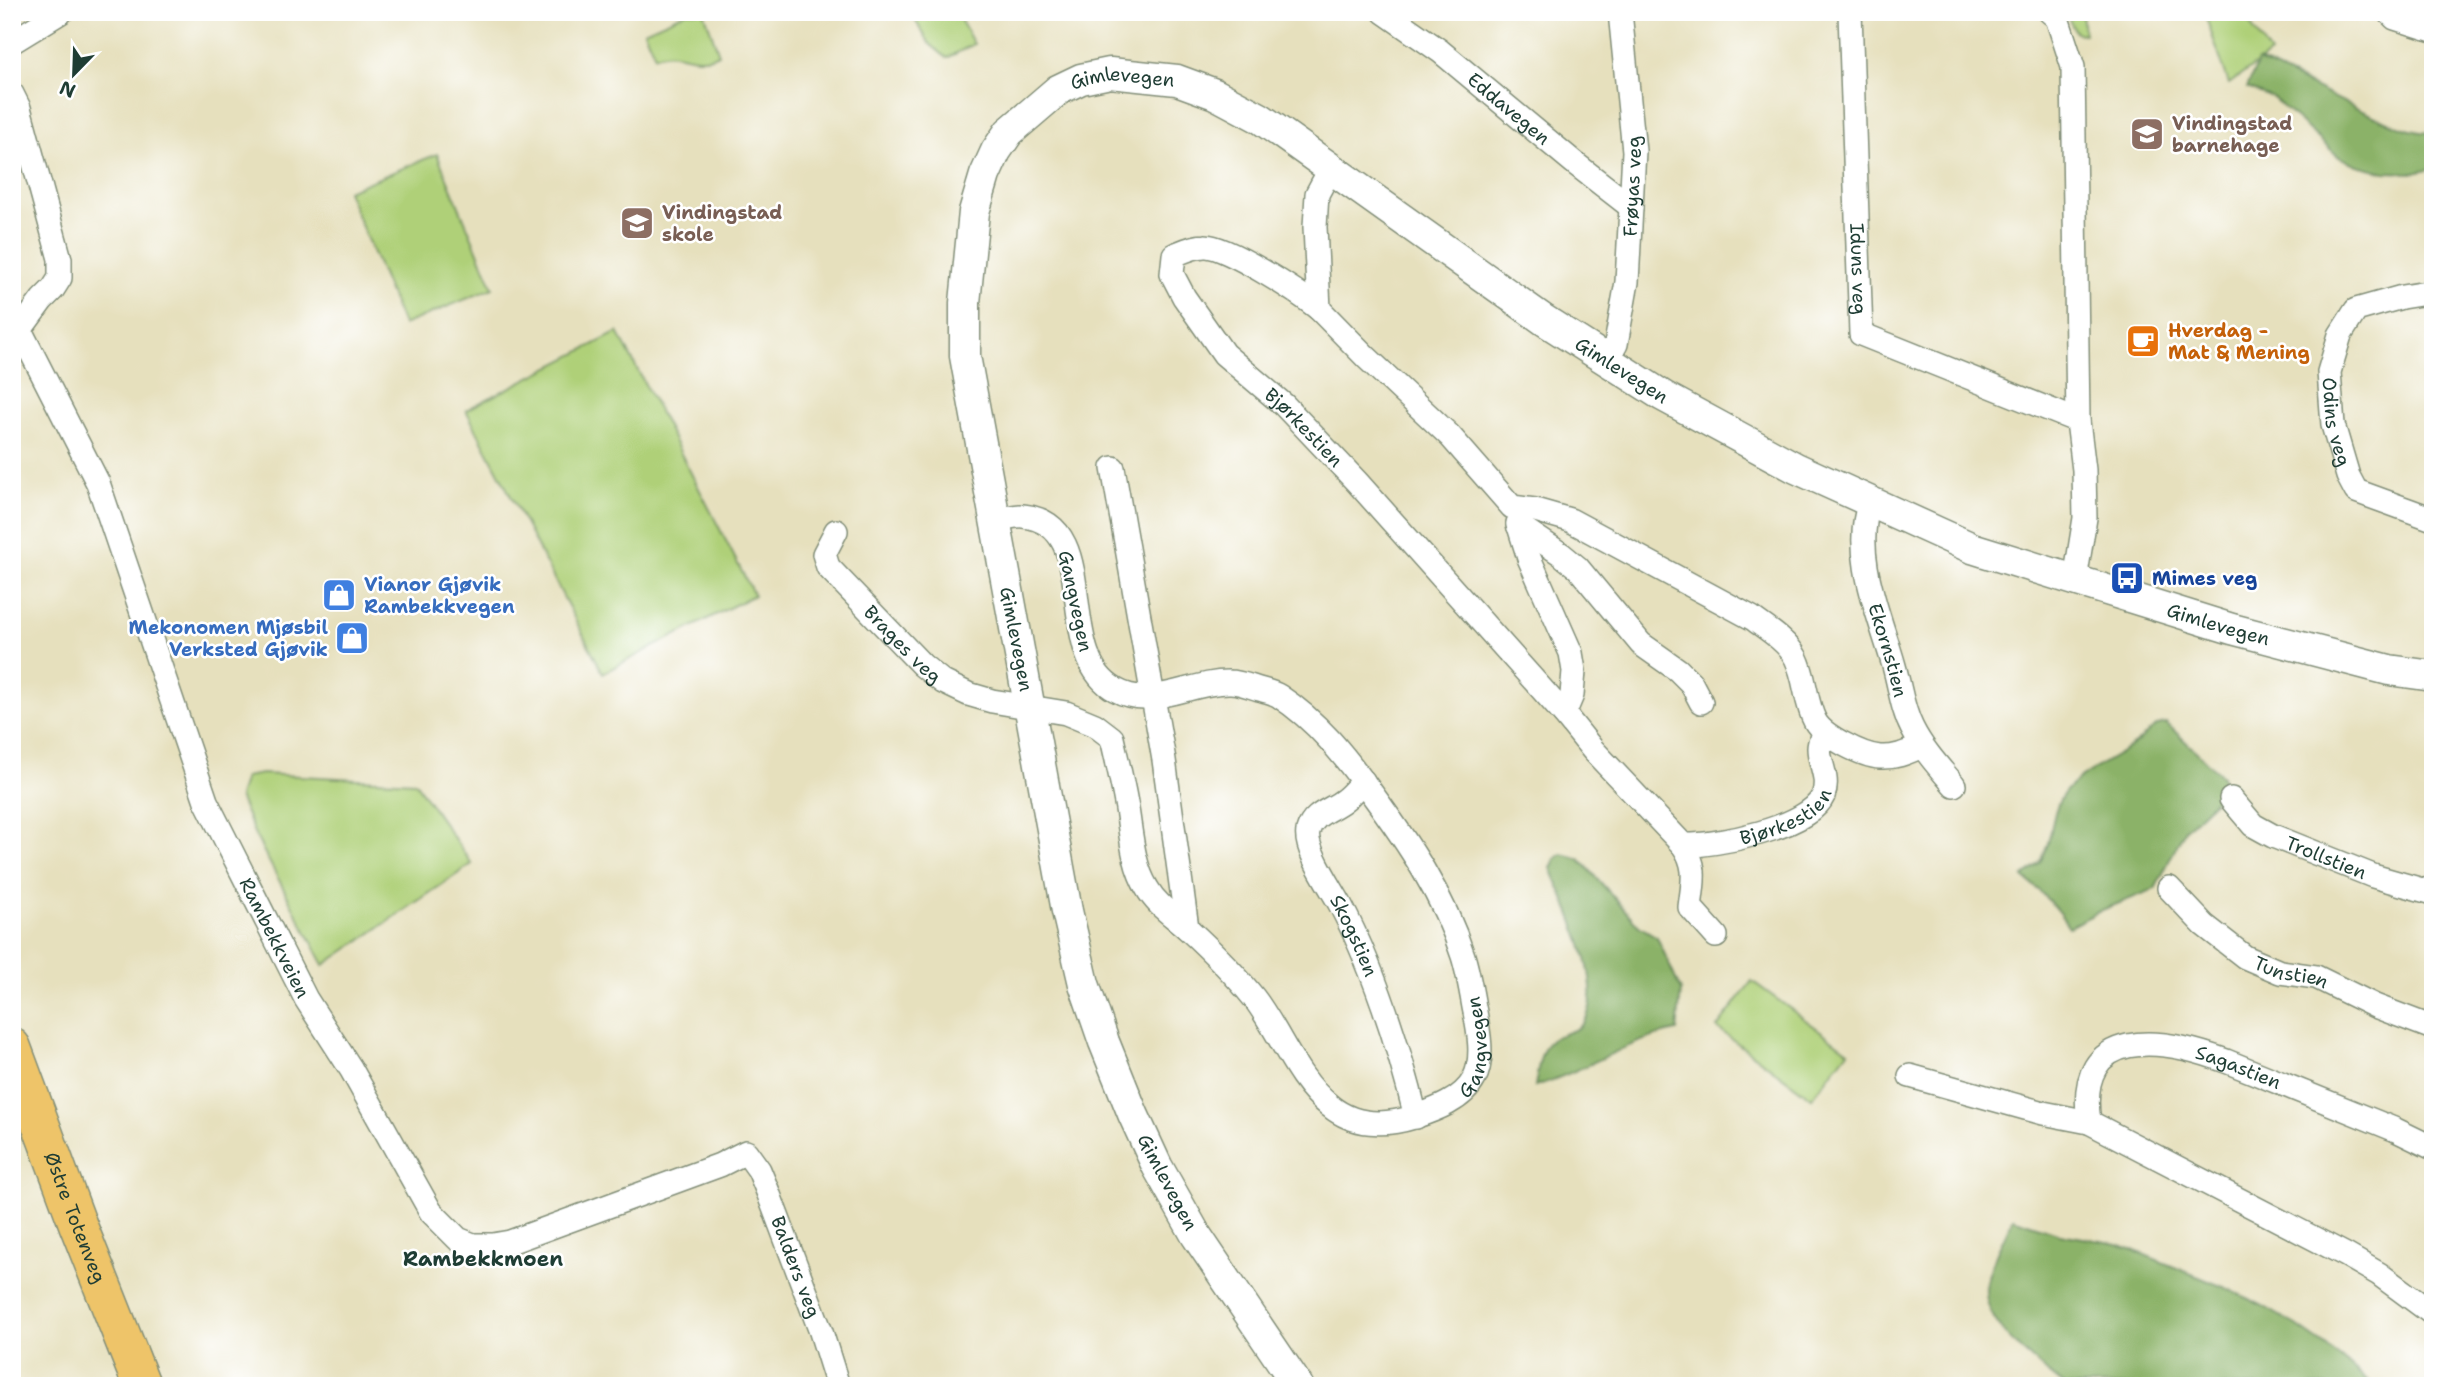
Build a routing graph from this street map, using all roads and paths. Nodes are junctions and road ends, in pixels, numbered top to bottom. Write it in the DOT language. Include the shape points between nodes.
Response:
graph roads {
  1 [pos="61,12"];
  2 [pos="1384,12"];
  3 [pos="1620,12"];
  4 [pos="1850,12"];
  5 [pos="2050,12"];
  6 [pos="2389,12"];
  7 [pos="2433,30"];
  8 [pos="12,41"];
  9 [pos="12,94"];
  10 [pos="1331,168"];
  11 [pos="1631,207"];
  12 [pos="2433,292"];
  13 [pos="1319,309"];
  14 [pos="16,326"];
  15 [pos="1607,360"];
  16 [pos="2078,421"];
  17 [pos="1112,468"];
  18 [pos="1870,502"];
  19 [pos="1515,516"];
  20 [pos="2433,519"];
  21 [pos="995,520"];
  22 [pos="836,531"];
  23 [pos="2075,580"];
  24 [pos="2433,676"];
  25 [pos="1153,696"];
  26 [pos="1701,702"];
  27 [pos="1031,708"];
  28 [pos="1564,714"];
  29 [pos="1824,732"];
  30 [pos="1922,746"];
  31 [pos="1363,781"];
  32 [pos="1954,785"];
  33 [pos="2231,799"];
  34 [pos="1684,845"];
  35 [pos="2169,888"];
  36 [pos="2433,893"];
  37 [pos="1187,928"];
  38 [pos="1716,936"];
  39 [pos="2433,1028"];
  40 [pos="12,1047"];
  41 [pos="1910,1076"];
  42 [pos="1416,1116"];
  43 [pos="2089,1122"];
  44 [pos="2433,1148"];
  45 [pos="746,1152"];
  46 [pos="2433,1314"];
  47 [pos="142,1386"];
  48 [pos="838,1386"];
  49 [pos="1298,1386"];
  1 -- 8 [label="street"];
  2 -- 11 [label="street, Eddavegen" via="1440,51"];
  3 -- 11 [label="street, Frøyas veg" via="1634,151"];
  4 -- 16 [label="street, Iduns veg" via="1861,334"];
  5 -- 16 [label="street" via="2057,18 2073,67"];
  6 -- 7 [label="street"];
  9 -- 14 [label="street" via="60,260 60,278 53,289"];
  10 -- 13 [label="street" via="1317,194"];
  10 -- 15 [label="street, Gimlevegen"];
  10 -- 21 [label="street, Gimlevegen" via="1260,118 1177,80 1110,73 1081,79 1058,90 1009,132 985,175 974,212 965,303 965,356"];
  11 -- 15 [label="street, Frøyas veg" via="1624,302 1616,344"];
  12 -- 20 [label="street, Odins veg" via="2356,310 2340,335 2329,372 2333,425 2356,491"];
  13 -- 19 [label="street, Bjørkestien" via="1450,436"];
  13 -- 28 [label="street, Bjørkestien" via="1269,275 1208,245 1174,255 1172,274 1224,354 1284,405 1357,482"];
  14 -- 45 [label="street, Rambekkveien" via="98,484 206,801 306,999 444,1227 473,1245 510,1242"];
  15 -- 18 [label="street, Gimlevegen" via="1715,426"];
  16 -- 23 [label="street" via="2085,518"];
  17 -- 25 [label="street"];
  18 -- 23 [label="street, Gimlevegen" via="1972,548"];
  18 -- 30 [label="street, Ekornstien" via="1864,543 1869,579 1902,699"];
  19 -- 26 [label="street, Bjørkestien" via="1578,568 1641,643 1691,683"];
  19 -- 28 [label="street, Bjørkestien" via="1571,653 1572,695"];
  19 -- 29 [label="street, Bjørkestien" via="1535,510 1570,520 1775,634 1796,659 1815,722"];
  21 -- 25 [label="street, Gangvegen" via="1022,515 1061,535 1072,563 1082,644 1091,664 1106,685 1120,693 1137,699"];
  21 -- 27 [label="street, Gimlevegen"];
  22 -- 27 [label="street, Brages veg" via="824,554 828,567 922,665 968,694"];
  23 -- 24 [label="street, Gimlevegen" via="2294,646"];
  25 -- 31 [label="street, Gangvegen" via="1232,682 1275,693 1346,756"];
  25 -- 37 [label="street"];
  27 -- 37 [label="street, Gangvegen" via="1066,713 1112,738 1145,886 1160,906"];
  27 -- 49 [label="street, Gimlevegen" via="1067,911 1104,1042 1157,1166 1204,1247"];
  28 -- 34 [label="street, Bjørkestien"];
  29 -- 30 [label="street" via="1879,757 1902,755"];
  29 -- 34 [label="street, Bjørkestien" via="1819,748 1825,788 1810,810 1793,821 1748,835"];
  30 -- 32 [label="street, Ekornstien"];
  31 -- 42 [label="street, Skogstien" via="1313,822 1308,832 1310,848 1371,973 1398,1046"];
  31 -- 42 [label="street, Gangvegen" via="1407,841 1448,914 1465,960 1480,1038 1476,1077 1461,1096"];
  33 -- 36 [label="street, Trollstien" via="2253,824 2273,836 2373,876"];
  34 -- 38 [label="street, Bjørkestien" via="1694,867 1690,907"];
  35 -- 39 [label="street, Tunstien" via="2204,925 2245,957 2280,972 2316,977"];
  37 -- 42 [label="street, Gangvegen" via="1256,1001 1302,1074 1331,1107 1369,1124"];
  40 -- 47 [label="main road, Østre Totenveg"];
  41 -- 43 [label="street"];
  43 -- 44 [label="street, Sagastien" via="2092,1073 2115,1047 2147,1043 2226,1061"];
  43 -- 46 [label="street" via="2346,1255"];
  45 -- 48 [label="street, Balders veg" via="772,1203"];
}
